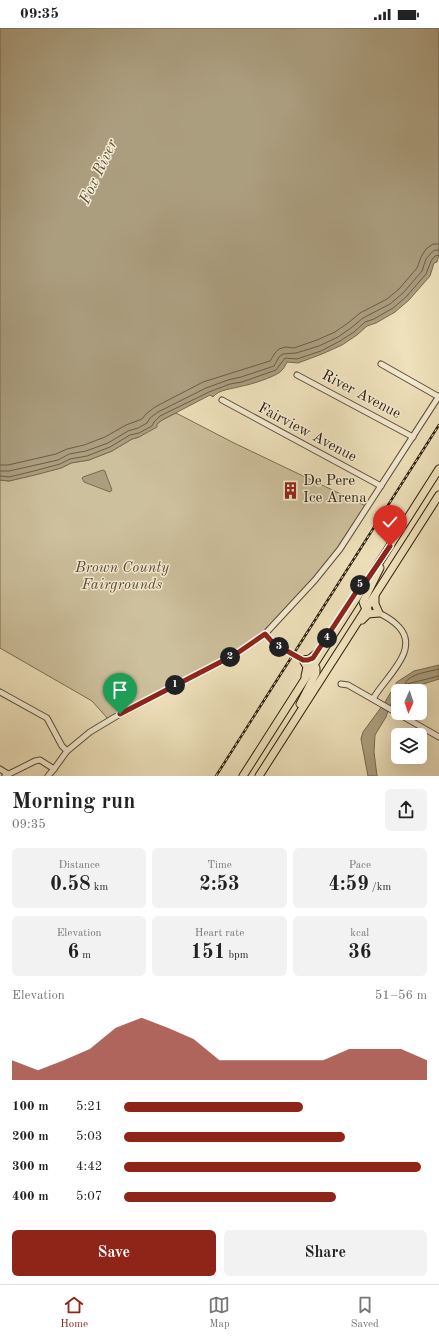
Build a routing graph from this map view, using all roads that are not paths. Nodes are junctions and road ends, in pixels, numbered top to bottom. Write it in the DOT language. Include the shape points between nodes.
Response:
graph roads {
  1 [pos="381,364"];
  2 [pos="297,375"];
  3 [pos="439,396"];
  4 [pos="222,400"];
  5 [pos="413,437"];
  6 [pos="439,468"];
  7 [pos="381,486"];
  8 [pos="439,495"];
  9 [pos="390,546"];
  10 [pos="375,596"];
  11 [pos="366,608"];
  12 [pos="376,612"];
  13 [pos="265,634"];
  14 [pos="308,661"];
  15 [pos="303,682"];
  16 [pos="341,684"];
  17 [pos="0,692"];
  18 [pos="373,699"];
  19 [pos="302,710"];
  20 [pos="295,719"];
  21 [pos="439,737"];
  22 [pos="67,751"];
  23 [pos="54,768"];
  24 [pos="0,769"];
  25 [pos="7,775"];
  26 [pos="48,776"];
  27 [pos="243,776"];
  28 [pos="259,776"];
  1 -- 3 [label="street"];
  2 -- 5 [label="street, River Avenue"];
  3 -- 5 [label="street"];
  4 -- 7 [label="street, Fairview Avenue"];
  5 -- 7 [label="street"];
  6 -- 9 [label="main road"];
  7 -- 13 [label="street" via="340,549"];
  8 -- 10 [label="main road"];
  9 -- 11 [label="main road" via="365,597"];
  9 -- 14 [label="main road"];
  10 -- 11 [label="main road"];
  10 -- 12 [label="main road"];
  11 -- 12 [label="main road"];
  11 -- 19 [label="main road"];
  12 -- 18 [label="street" via="400,628 405,637 406,648 401,660"];
  12 -- 19 [label="main road" via="364,617 313,698"];
  13 -- 14 [label="street" via="273,643"];
  13 -- 22 [label="street" via="236,654 114,717"];
  14 -- 15 [label="main road"];
  14 -- 15 [label="main road"];
  14 -- 20 [label="main road" via="316,673"];
  15 -- 27 [label="main road"];
  16 -- 18 [label="street" via="348,685"];
  17 -- 22 [label="street" via="47,718"];
  18 -- 21 [label="street"];
  19 -- 20 [label="main road"];
  20 -- 28 [label="main road"];
  22 -- 23 [label="street"];
  23 -- 25 [label="street" via="40,760"];
  23 -- 26 [label="street"];
  24 -- 25 [label="street"];
}
